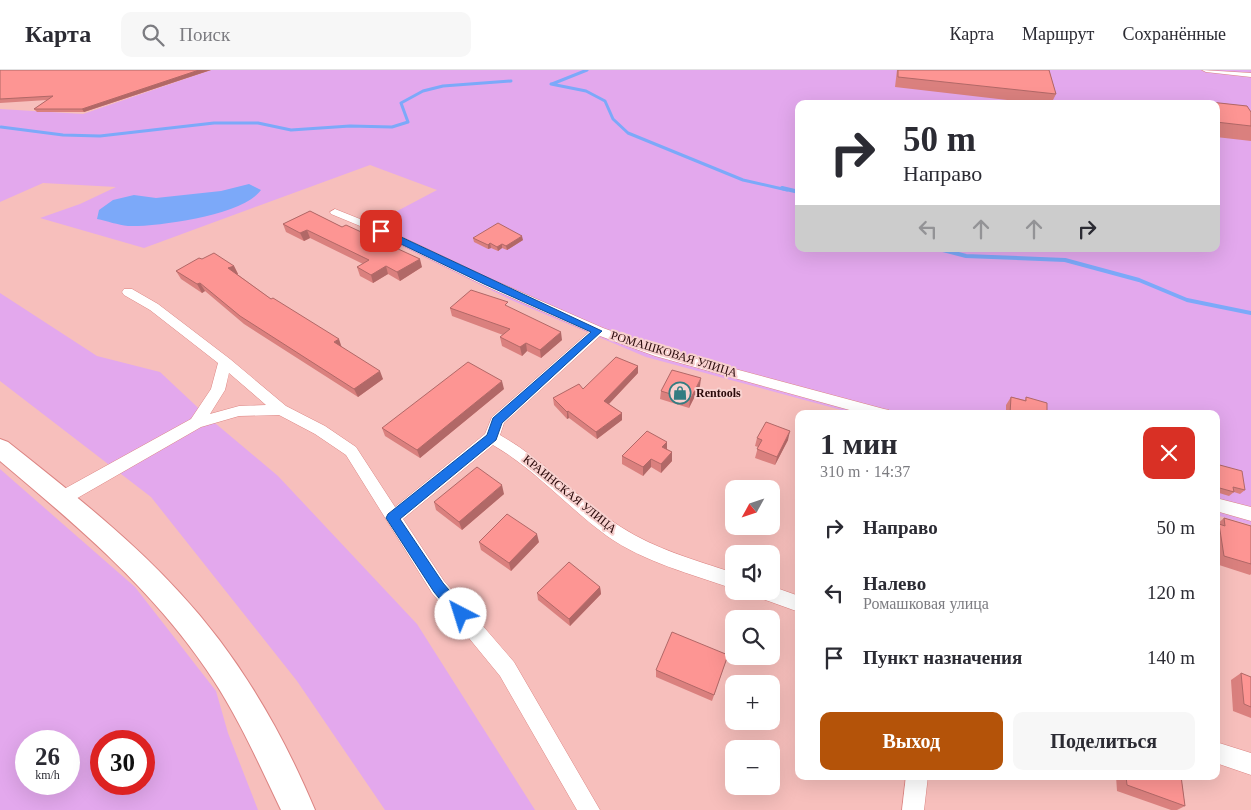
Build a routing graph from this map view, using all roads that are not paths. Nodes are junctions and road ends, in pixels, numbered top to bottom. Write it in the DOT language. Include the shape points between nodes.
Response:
graph roads {
  1 [pos="1206,70"];
  2 [pos="1251,74"];
  3 [pos="335,212"];
  4 [pos="128,292"];
  5 [pos="598,331"];
  6 [pos="225,362"];
  7 [pos="281,410"];
  8 [pos="869,410"];
  9 [pos="196,422"];
  10 [pos="492,437"];
  11 [pos="0,448"];
  12 [pos="61,498"];
  13 [pos="1220,505"];
  14 [pos="1251,514"];
  15 [pos="392,518"];
  16 [pos="725,578"];
  17 [pos="780,597"];
  18 [pos="795,603"];
  19 [pos="1220,753"];
  20 [pos="1251,764"];
  21 [pos="916,780"];
  22 [pos="298,810"];
  23 [pos="589,810"];
  24 [pos="912,810"];
  1 -- 2 [label="street"];
  3 -- 5 [label="street, РОМАШКОВАЯ УЛИЦА"];
  4 -- 6 [label="street"];
  5 -- 8 [label="street, РОМАШКОВАЯ УЛИЦА" via="660,353"];
  5 -- 10 [label="street" via="497,421"];
  6 -- 7 [label="street"];
  6 -- 9 [label="street" via="218,390"];
  7 -- 9 [label="street" via="239,410"];
  7 -- 15 [label="street" via="351,451"];
  9 -- 12 [label="street"];
  10 -- 15 [label="street"];
  10 -- 16 [label="street, КРАИНСКАЯ УЛИЦА" via="514,448 615,532 657,553"];
  11 -- 12 [label="main road"];
  12 -- 22 [label="main road" via="123,551 166,596 216,660 262,736"];
  13 -- 14 [label="street"];
  15 -- 23 [label="street" via="438,587 507,669"];
  17 -- 18 [label="street"];
  19 -- 20 [label="street"];
  21 -- 24 [label="street"];
}
